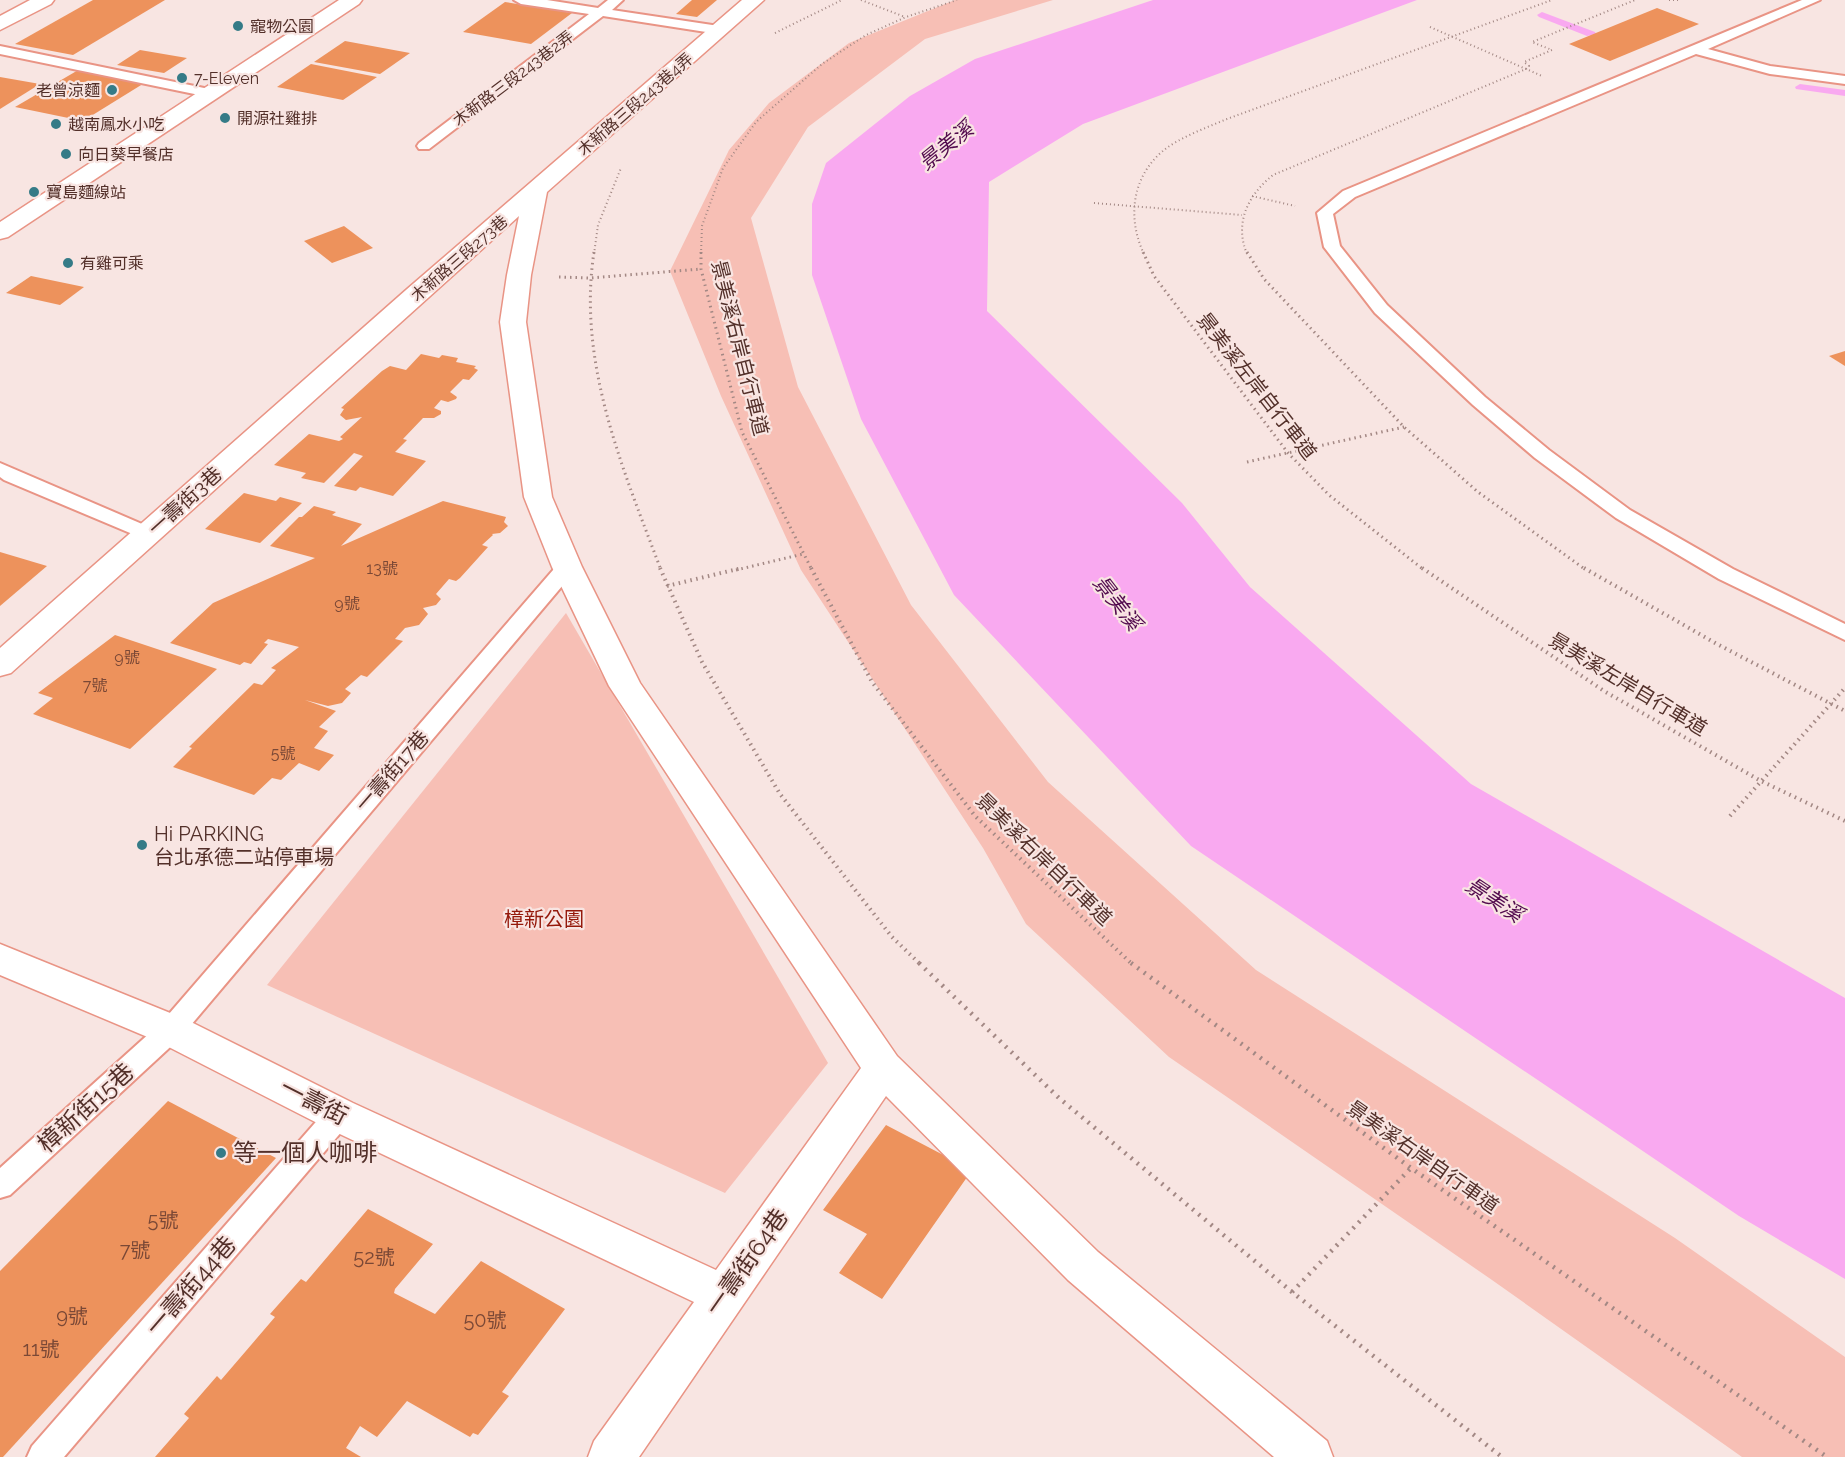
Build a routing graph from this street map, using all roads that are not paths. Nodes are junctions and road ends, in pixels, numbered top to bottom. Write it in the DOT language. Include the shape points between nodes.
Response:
graph roads {
  1 [pos="44,0"];
  2 [pos="352,0"];
  3 [pos="521,0"];
  4 [pos="616,0"];
  5 [pos="754,0"];
  6 [pos="773,0"];
  7 [pos="1813,0"];
  8 [pos="603,11"];
  9 [pos="0,24"];
  10 [pos="726,25"];
  11 [pos="0,50"];
  12 [pos="1698,50"];
  13 [pos="1845,80"];
  14 [pos="209,93"];
  15 [pos="424,146"];
  16 [pos="543,185"];
  17 [pos="0,232"];
  18 [pos="369,336"];
  19 [pos="4,476"];
  20 [pos="149,534"];
  21 [pos="567,567"];
  22 [pos="1845,633"];
  23 [pos="0,665"];
  24 [pos="0,959"];
  25 [pos="171,1030"];
  26 [pos="883,1068"];
  27 [pos="339,1116"];
  28 [pos="0,1186"];
  29 [pos="724,1295"];
  30 [pos="43,1457"];
  31 [pos="611,1457"];
  32 [pos="1310,1457"];
  1 -- 9 [label="street"];
  2 -- 14 [label="street"];
  3 -- 8 [label="lane"];
  4 -- 8 [label="lane, 木新路三段243巷2弄"];
  5 -- 10 [label="street"];
  6 -- 10 [label="street"];
  7 -- 12 [label="lane"];
  8 -- 10 [label="lane"];
  8 -- 15 [label="lane, 木新路三段243巷2弄"];
  10 -- 16 [label="street, 木新路三段243巷4弄"];
  11 -- 14 [label="lane"];
  12 -- 13 [label="lane" via="1769,72"];
  12 -- 22 [label="lane" via="1349,194 1324,213 1332,247 1381,309 1542,454 1623,514 1726,574"];
  14 -- 17 [label="street"];
  16 -- 18 [label="street, 木新路三段273巷"];
  16 -- 21 [label="street" via="519,275 513,322 538,497"];
  18 -- 20 [label="street, 一壽街3巷"];
  19 -- 20 [label="lane"];
  20 -- 23 [label="street, 一壽街3巷"];
  21 -- 25 [label="lane, 一壽街17巷"];
  21 -- 26 [label="street" via="625,686"];
  24 -- 25 [label="street, 一壽街"];
  25 -- 27 [label="street, 一壽街"];
  25 -- 28 [label="lane, 樟新街15巷"];
  26 -- 29 [label="street, 一壽街64巷"];
  26 -- 32 [label="street" via="1083,1266"];
  27 -- 29 [label="street, 一壽街"];
  27 -- 30 [label="lane, 一壽街44巷"];
  29 -- 31 [label="street, 一壽街64巷"];
}
